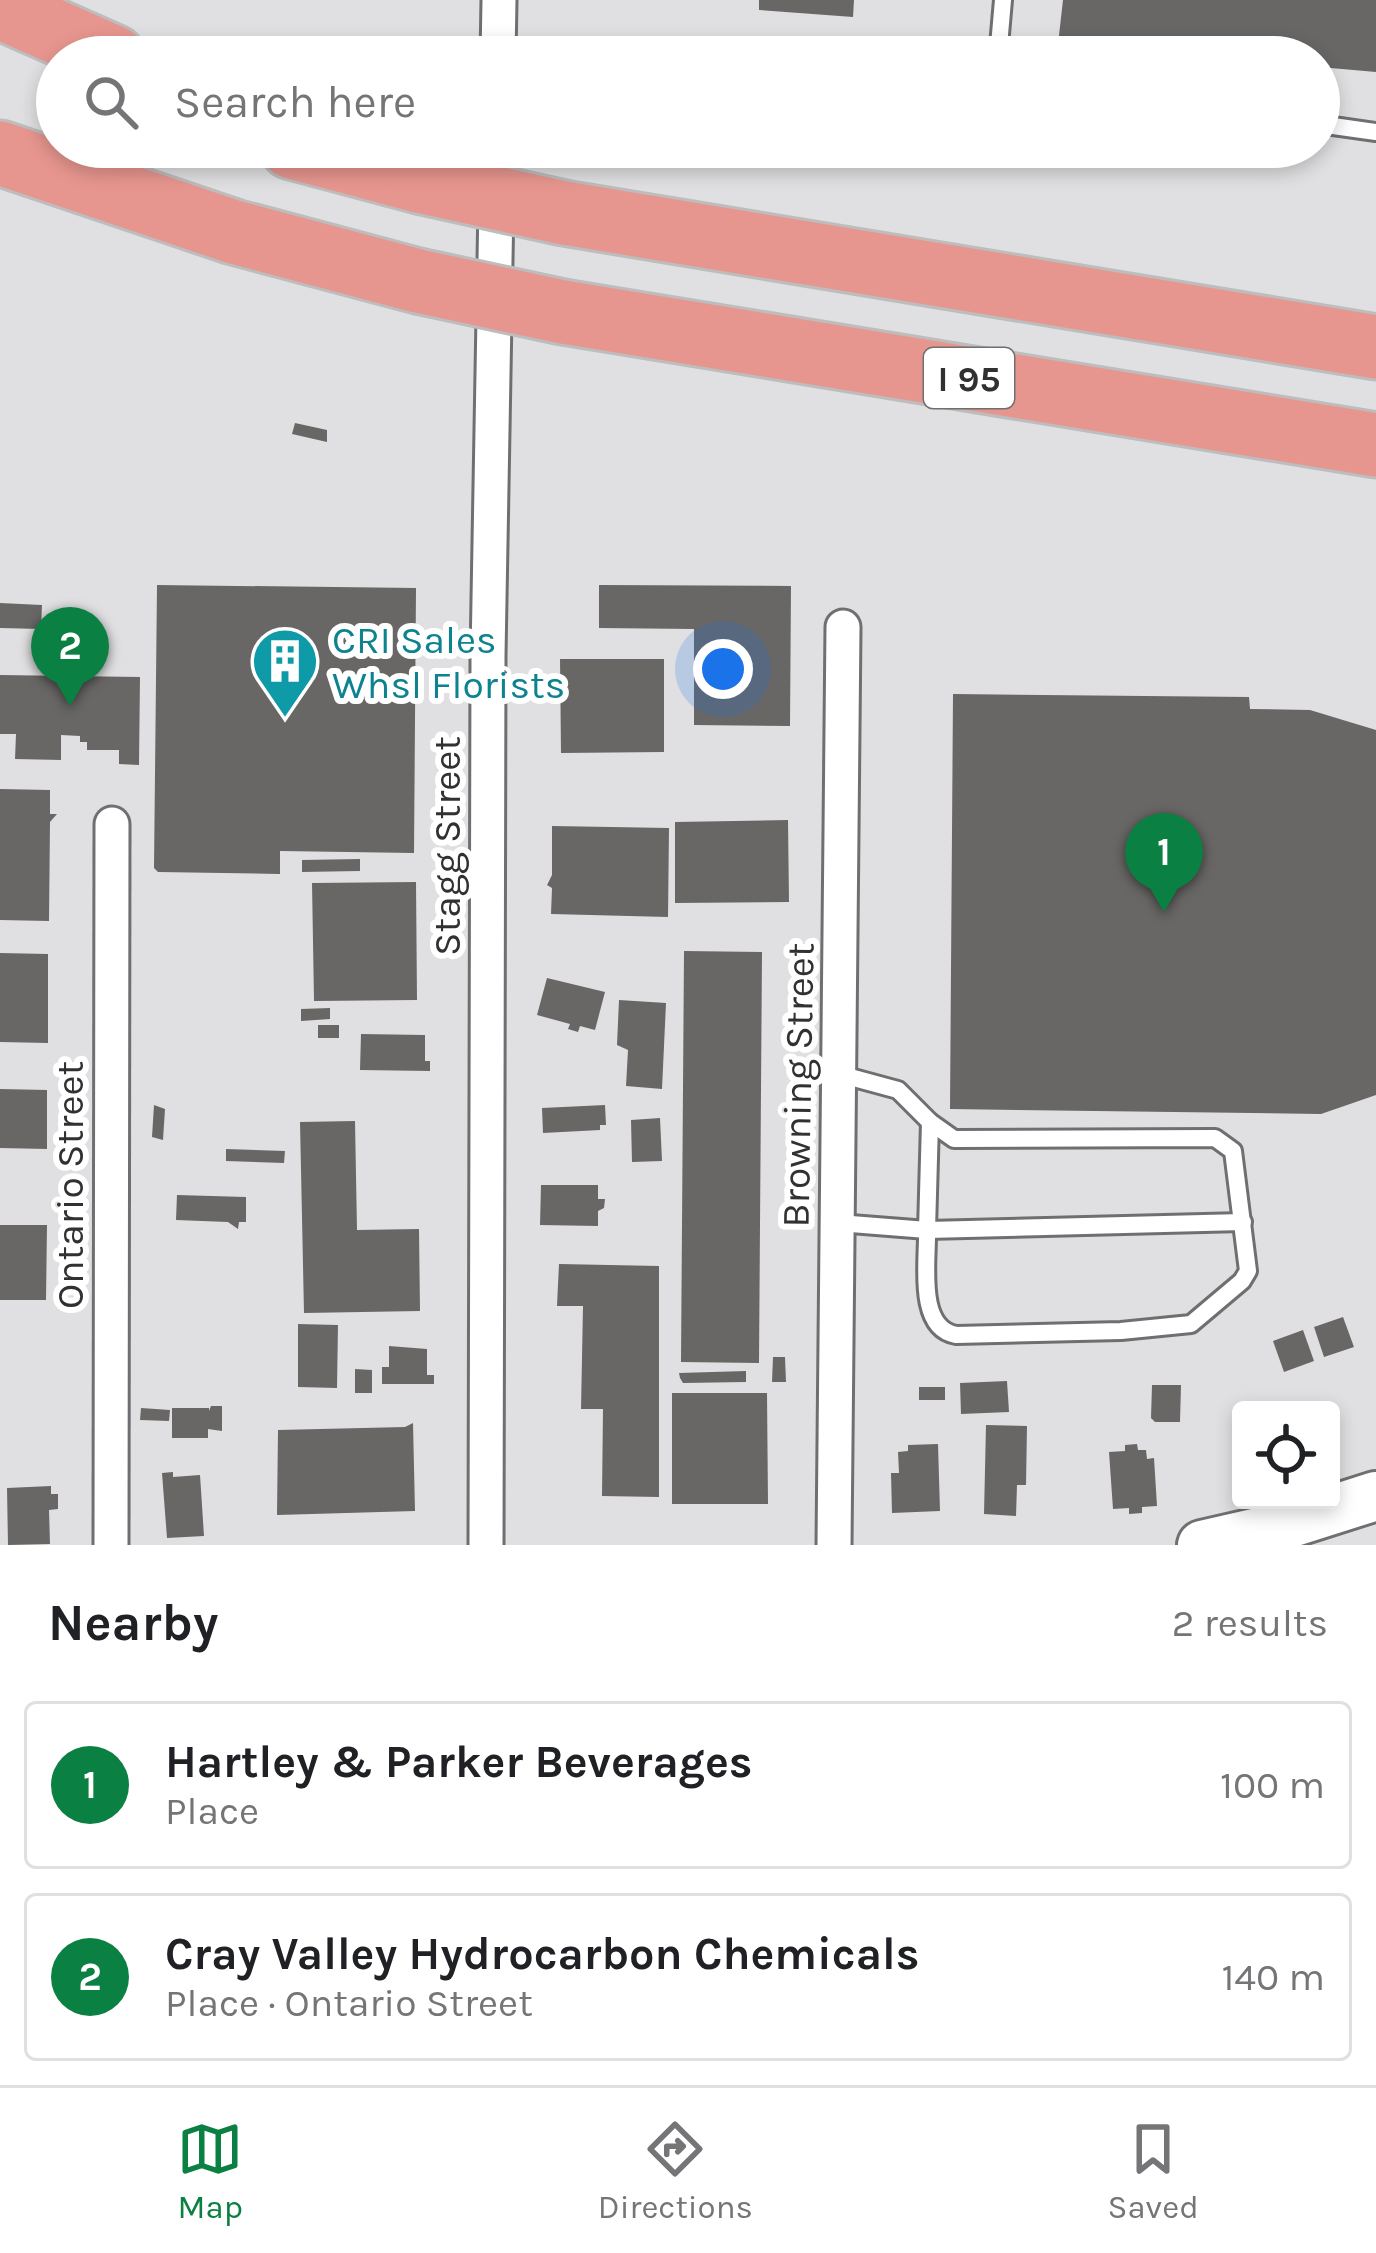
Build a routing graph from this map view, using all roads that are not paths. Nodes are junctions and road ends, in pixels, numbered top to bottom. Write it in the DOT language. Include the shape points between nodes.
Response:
graph roads {
  1 [pos="500,0"];
  2 [pos="1003,0"];
  3 [pos="0,8"];
  4 [pos="65,36"];
  5 [pos="499,36"];
  6 [pos="1000,36"];
  7 [pos="0,49"];
  8 [pos="36,63"];
  9 [pos="1340,127"];
  10 [pos="1376,132"];
  11 [pos="0,153"];
  12 [pos="36,165"];
  13 [pos="44,168"];
  14 [pos="371,168"];
  15 [pos="383,168"];
  16 [pos="497,168"];
  17 [pos="409,178"];
  18 [pos="1376,347"];
  19 [pos="1376,445"];
  20 [pos="843,627"];
  21 [pos="112,824"];
  22 [pos="839,1074"];
  23 [pos="930,1122"];
  24 [pos="1243,1222"];
  25 [pos="838,1223"];
  26 [pos="927,1230"];
  27 [pos="1376,1496"];
  28 [pos="111,1545"];
  29 [pos="486,1545"];
  30 [pos="834,1545"];
  31 [pos="1202,1545"];
  1 -- 5 [label="street"];
  2 -- 6 [label="lane"];
  3 -- 4 [label="highway"];
  7 -- 8 [label="highway"];
  9 -- 10 [label="lane"];
  11 -- 12 [label="highway, I 95, bridge"];
  13 -- 19 [label="highway, I 95, bridge" via="234,232 563,312"];
  14 -- 17 [label="highway"];
  15 -- 17 [label="highway"];
  16 -- 29 [label="street, Stagg Street"];
  17 -- 18 [label="highway, bridge" via="563,213"];
  20 -- 22 [label="street, Browning Street"];
  21 -- 28 [label="street, Ontario Street"];
  22 -- 23 [label="lane" via="898,1090"];
  22 -- 25 [label="street, Browning Street"];
  23 -- 24 [label="lane" via="954,1138 1215,1138 1233,1151"];
  23 -- 26 [label="lane"];
  24 -- 26 [label="lane"];
  24 -- 26 [label="lane" via="1248,1270 1214,1306 1191,1324 1121,1331 945,1333 930,1312"];
  25 -- 26 [label="lane"];
  25 -- 30 [label="street, Browning Street"];
  27 -- 31 [label="main road"];
}
